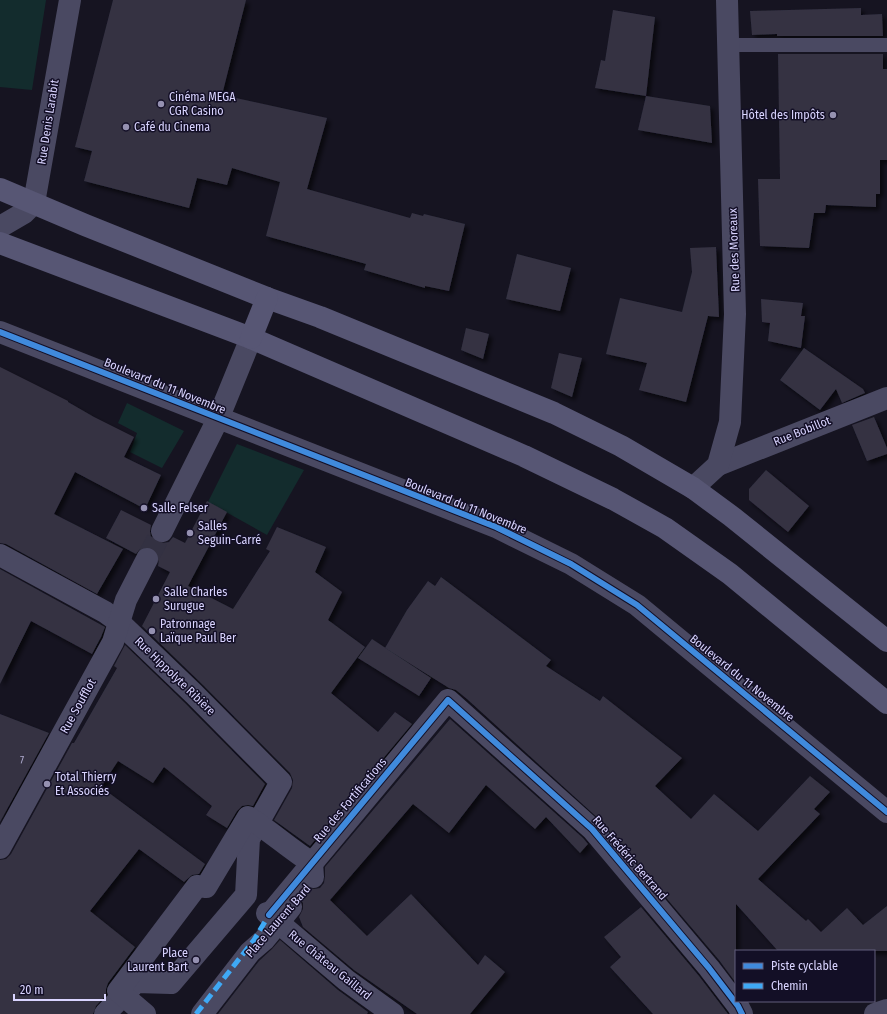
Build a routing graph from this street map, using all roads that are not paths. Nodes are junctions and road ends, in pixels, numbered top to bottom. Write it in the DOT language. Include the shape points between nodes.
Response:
graph roads {
  1 [pos="70,0"];
  2 [pos="727,0"];
  3 [pos="728,45"];
  4 [pos="887,45"];
  5 [pos="0,189"];
  6 [pos="34,203"];
  7 [pos="0,227"];
  8 [pos="0,243"];
  9 [pos="267,298"];
  10 [pos="0,332"];
  11 [pos="251,338"];
  12 [pos="887,398"];
  13 [pos="218,419"];
  14 [pos="718,465"];
  15 [pos="693,488"];
  16 [pos="162,531"];
  17 [pos="0,555"];
  18 [pos="146,559"];
  19 [pos="119,622"];
  20 [pos="887,641"];
  21 [pos="448,700"];
  22 [pos="887,703"];
  23 [pos="887,812"];
  24 [pos="254,831"];
  25 [pos="0,848"];
  26 [pos="312,863"];
  27 [pos="246,895"];
  28 [pos="274,918"];
  29 [pos="130,989"];
  30 [pos="887,1010"];
  31 [pos="105,1014"];
  32 [pos="145,1014"];
  33 [pos="202,1014"];
  34 [pos="392,1014"];
  35 [pos="742,1014"];
  36 [pos="875,1014"];
  1 -- 6 [label="street, Rue Denis Larabit"];
  2 -- 3 [label="street, Rue des Moreaux"];
  3 -- 4 [label="lane"];
  3 -- 14 [label="street, Rue des Moreaux" via="735,314 730,422"];
  5 -- 6 [label="main road"];
  6 -- 7 [label="street" via="24,213"];
  6 -- 9 [label="main road"];
  8 -- 11 [label="main road"];
  9 -- 11 [label="main road"];
  9 -- 15 [label="main road" via="320,317 554,413 621,446"];
  10 -- 13 [label="street, Boulevard du 11 Novembre"];
  11 -- 13 [label="street"];
  11 -- 22 [label="main road" via="524,456 620,502 665,528 730,574"];
  12 -- 14 [label="street, Rue Bobillot"];
  13 -- 16 [label="street"];
  13 -- 23 [label="street, Boulevard du 11 Novembre" via="496,527 571,564 637,605"];
  14 -- 15 [label="street"];
  15 -- 20 [label="main road" via="768,544"];
  17 -- 19 [label="street, Rue Hippolyte Ribière"];
  18 -- 19 [label="street, Rue Soufflot" via="126,600"];
  19 -- 24 [label="street, Rue Hippolyte Ribière" via="281,782"];
  19 -- 25 [label="street, Rue Soufflot" via="113,642"];
  21 -- 26 [label="street, Rue des Fortifications"];
  21 -- 35 [label="street, Rue Frédéric Bertrand" via="592,829 709,968"];
  24 -- 26 [label="street"];
  24 -- 27 [label="street"];
  24 -- 29 [label="street" via="248,817 206,887 196,886 118,991"];
  26 -- 28 [label="street, Rue des Fortifications"];
  27 -- 28 [label="street, Place Laurent Bard"];
  27 -- 29 [label="street" via="170,983"];
  28 -- 33 [label="street, Place Laurent Bard" via="264,940 250,952"];
  28 -- 34 [label="street, Rue Château Gaillard" via="346,980"];
  29 -- 31 [label="street"];
  29 -- 32 [label="street"];
  30 -- 36 [label="street"];
}
